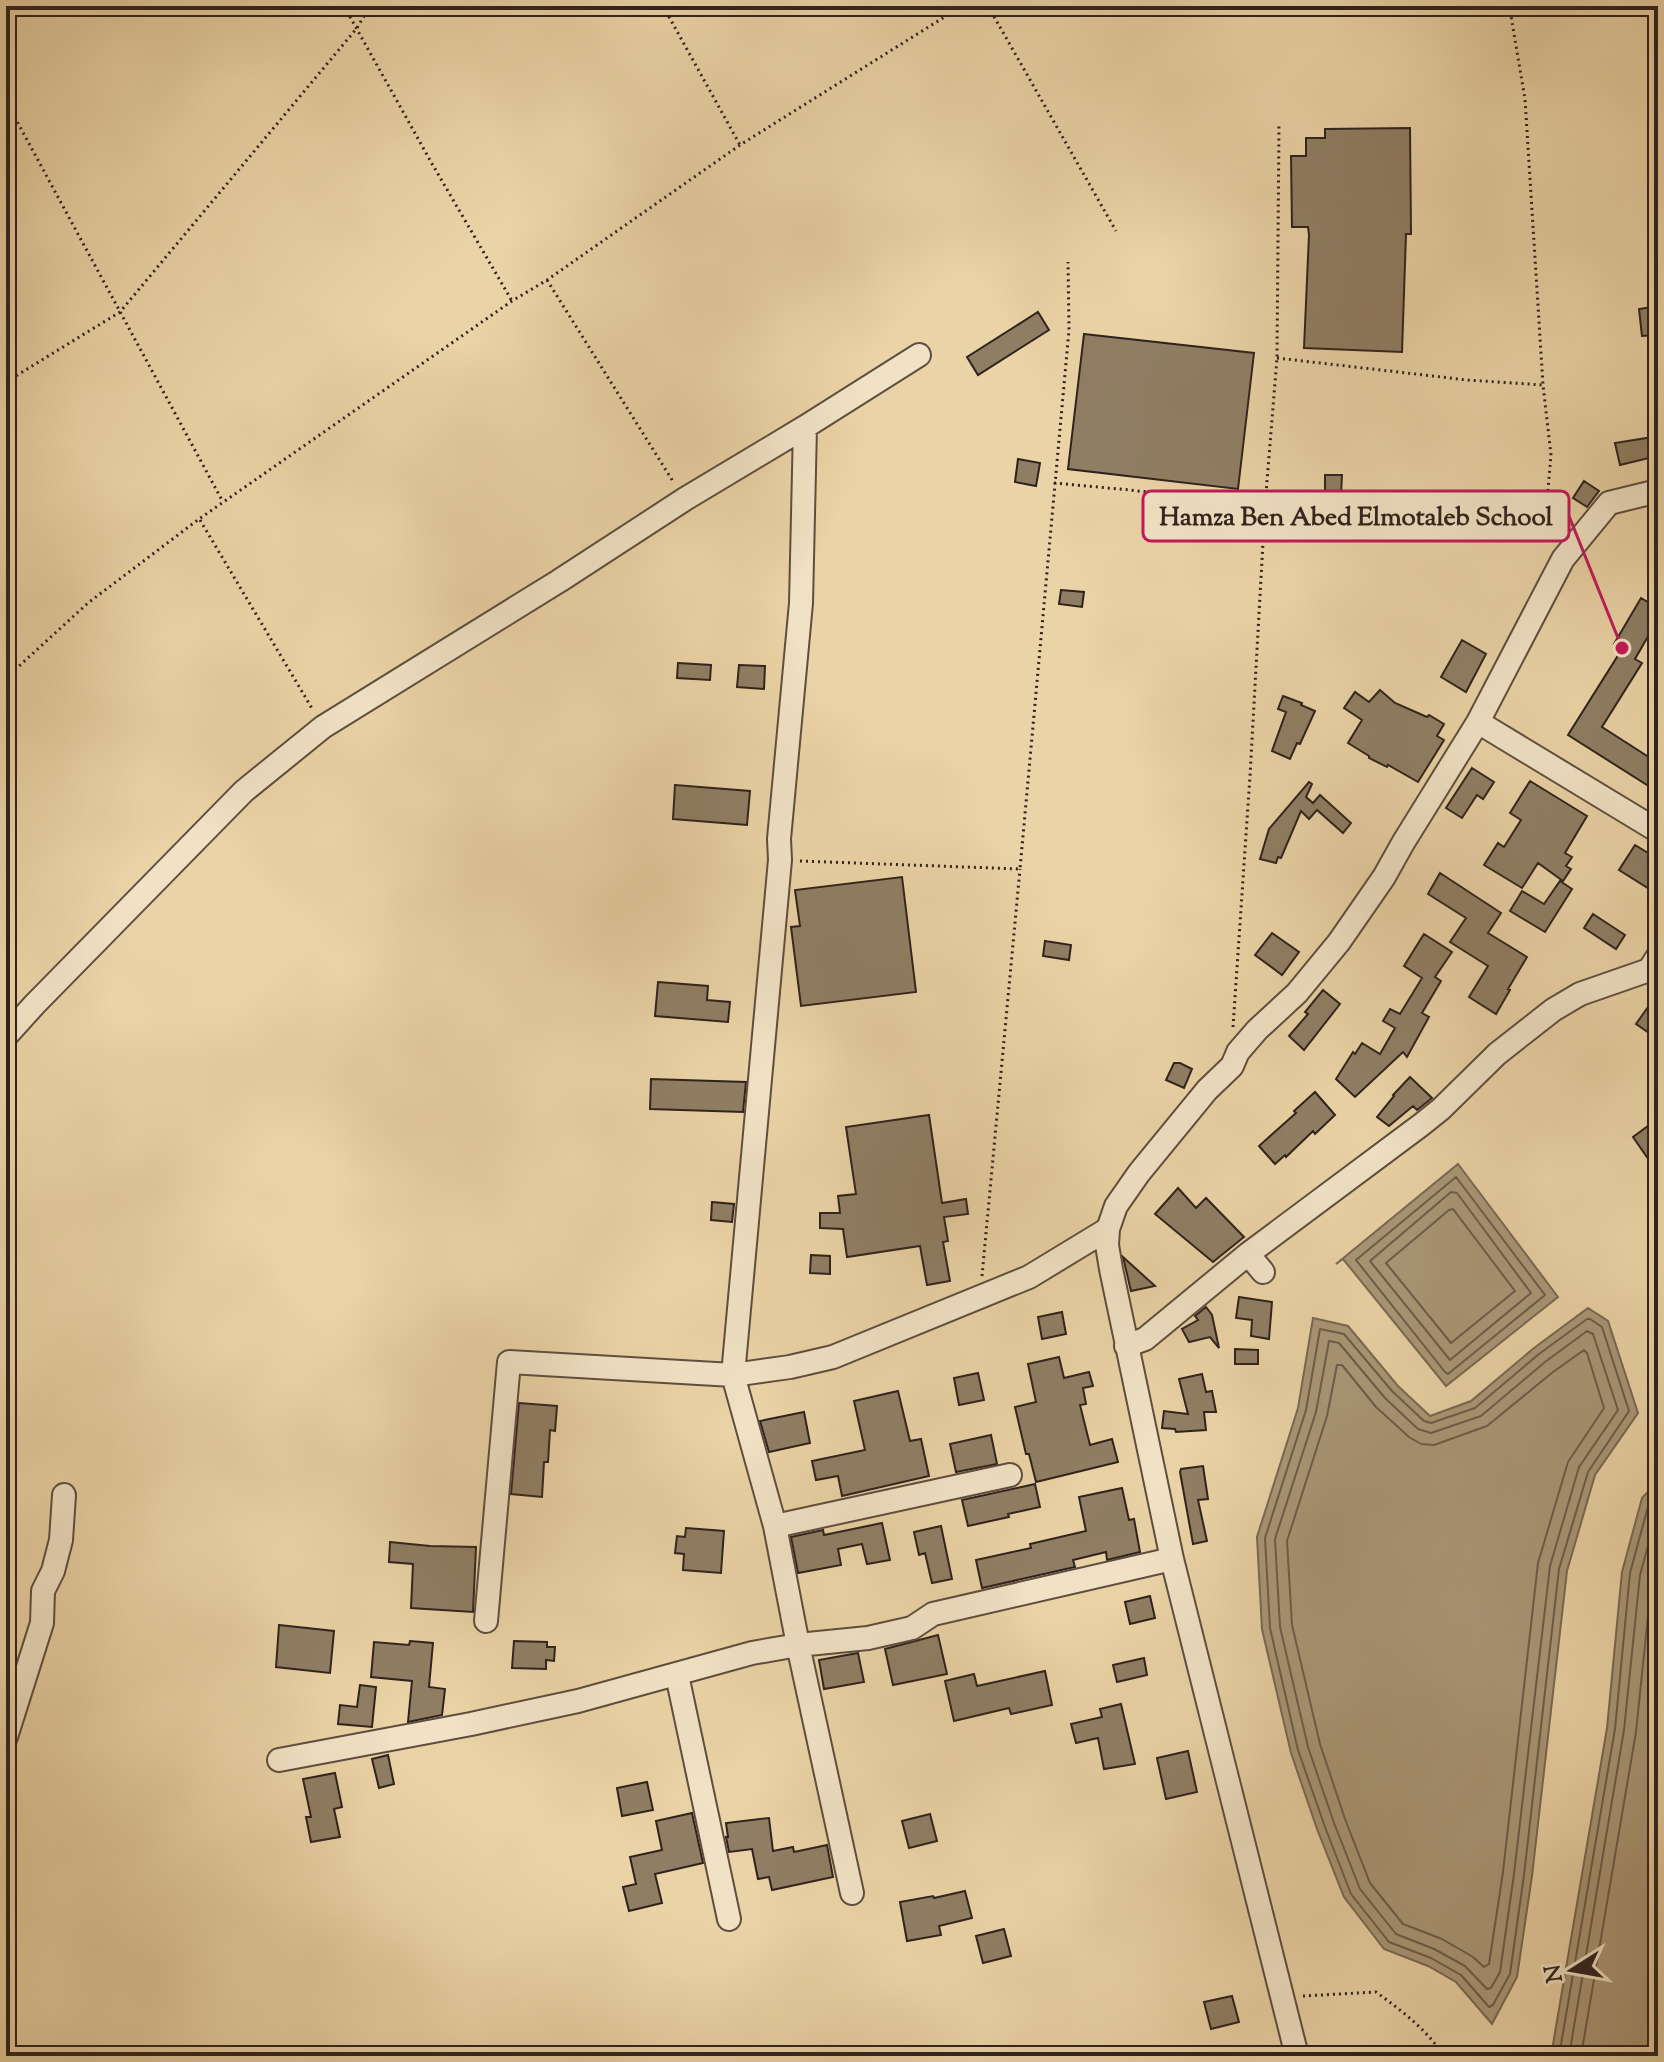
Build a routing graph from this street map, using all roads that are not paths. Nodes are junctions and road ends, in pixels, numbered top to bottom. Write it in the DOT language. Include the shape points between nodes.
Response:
graph roads {
  1 [pos="919,355"];
  2 [pos="805,427"];
  3 [pos="1658,491"];
  4 [pos="1478,722"];
  5 [pos="1658,831"];
  6 [pos="1658,956"];
  7 [pos="6,1036"];
  8 [pos="1108,1229"];
  9 [pos="1248,1254"];
  10 [pos="1263,1272"];
  11 [pos="1126,1346"];
  12 [pos="733,1375"];
  13 [pos="1010,1475"];
  14 [pos="64,1495"];
  15 [pos="775,1526"];
  16 [pos="1172,1559"];
  17 [pos="486,1621"];
  18 [pos="798,1645"];
  19 [pos="677,1675"];
  20 [pos="6,1737"];
  21 [pos="279,1760"];
  22 [pos="852,1893"];
  23 [pos="729,1919"];
  24 [pos="1297,2056"];
  1 -- 2 [label="street"];
  2 -- 7 [label="street" via="323,727 244,791"];
  2 -- 12 [label="street" via="801,603"];
  3 -- 4 [label="street" via="1609,503 1563,559"];
  4 -- 5 [label="street"];
  4 -- 8 [label="street" via="1339,942 1238,1052 1232,1066 1124,1193"];
  6 -- 9 [label="street" via="1649,970 1580,994 1553,1010 1431,1117"];
  8 -- 11 [label="street"];
  8 -- 12 [label="street" via="1029,1277 833,1357"];
  9 -- 10 [label="street"];
  9 -- 11 [label="street" via="1145,1339"];
  11 -- 16 [label="street"];
  12 -- 15 [label="street"];
  12 -- 17 [label="street" via="509,1362"];
  13 -- 15 [label="street"];
  14 -- 20 [label="street" via="61,1540 43,1591 42,1623"];
  15 -- 18 [label="street"];
  16 -- 18 [label="street" via="933,1614 912,1628 883,1635"];
  16 -- 24 [label="street"];
  18 -- 19 [label="street"];
  18 -- 22 [label="street"];
  19 -- 21 [label="street" via="471,1724"];
  19 -- 23 [label="street"];
}
